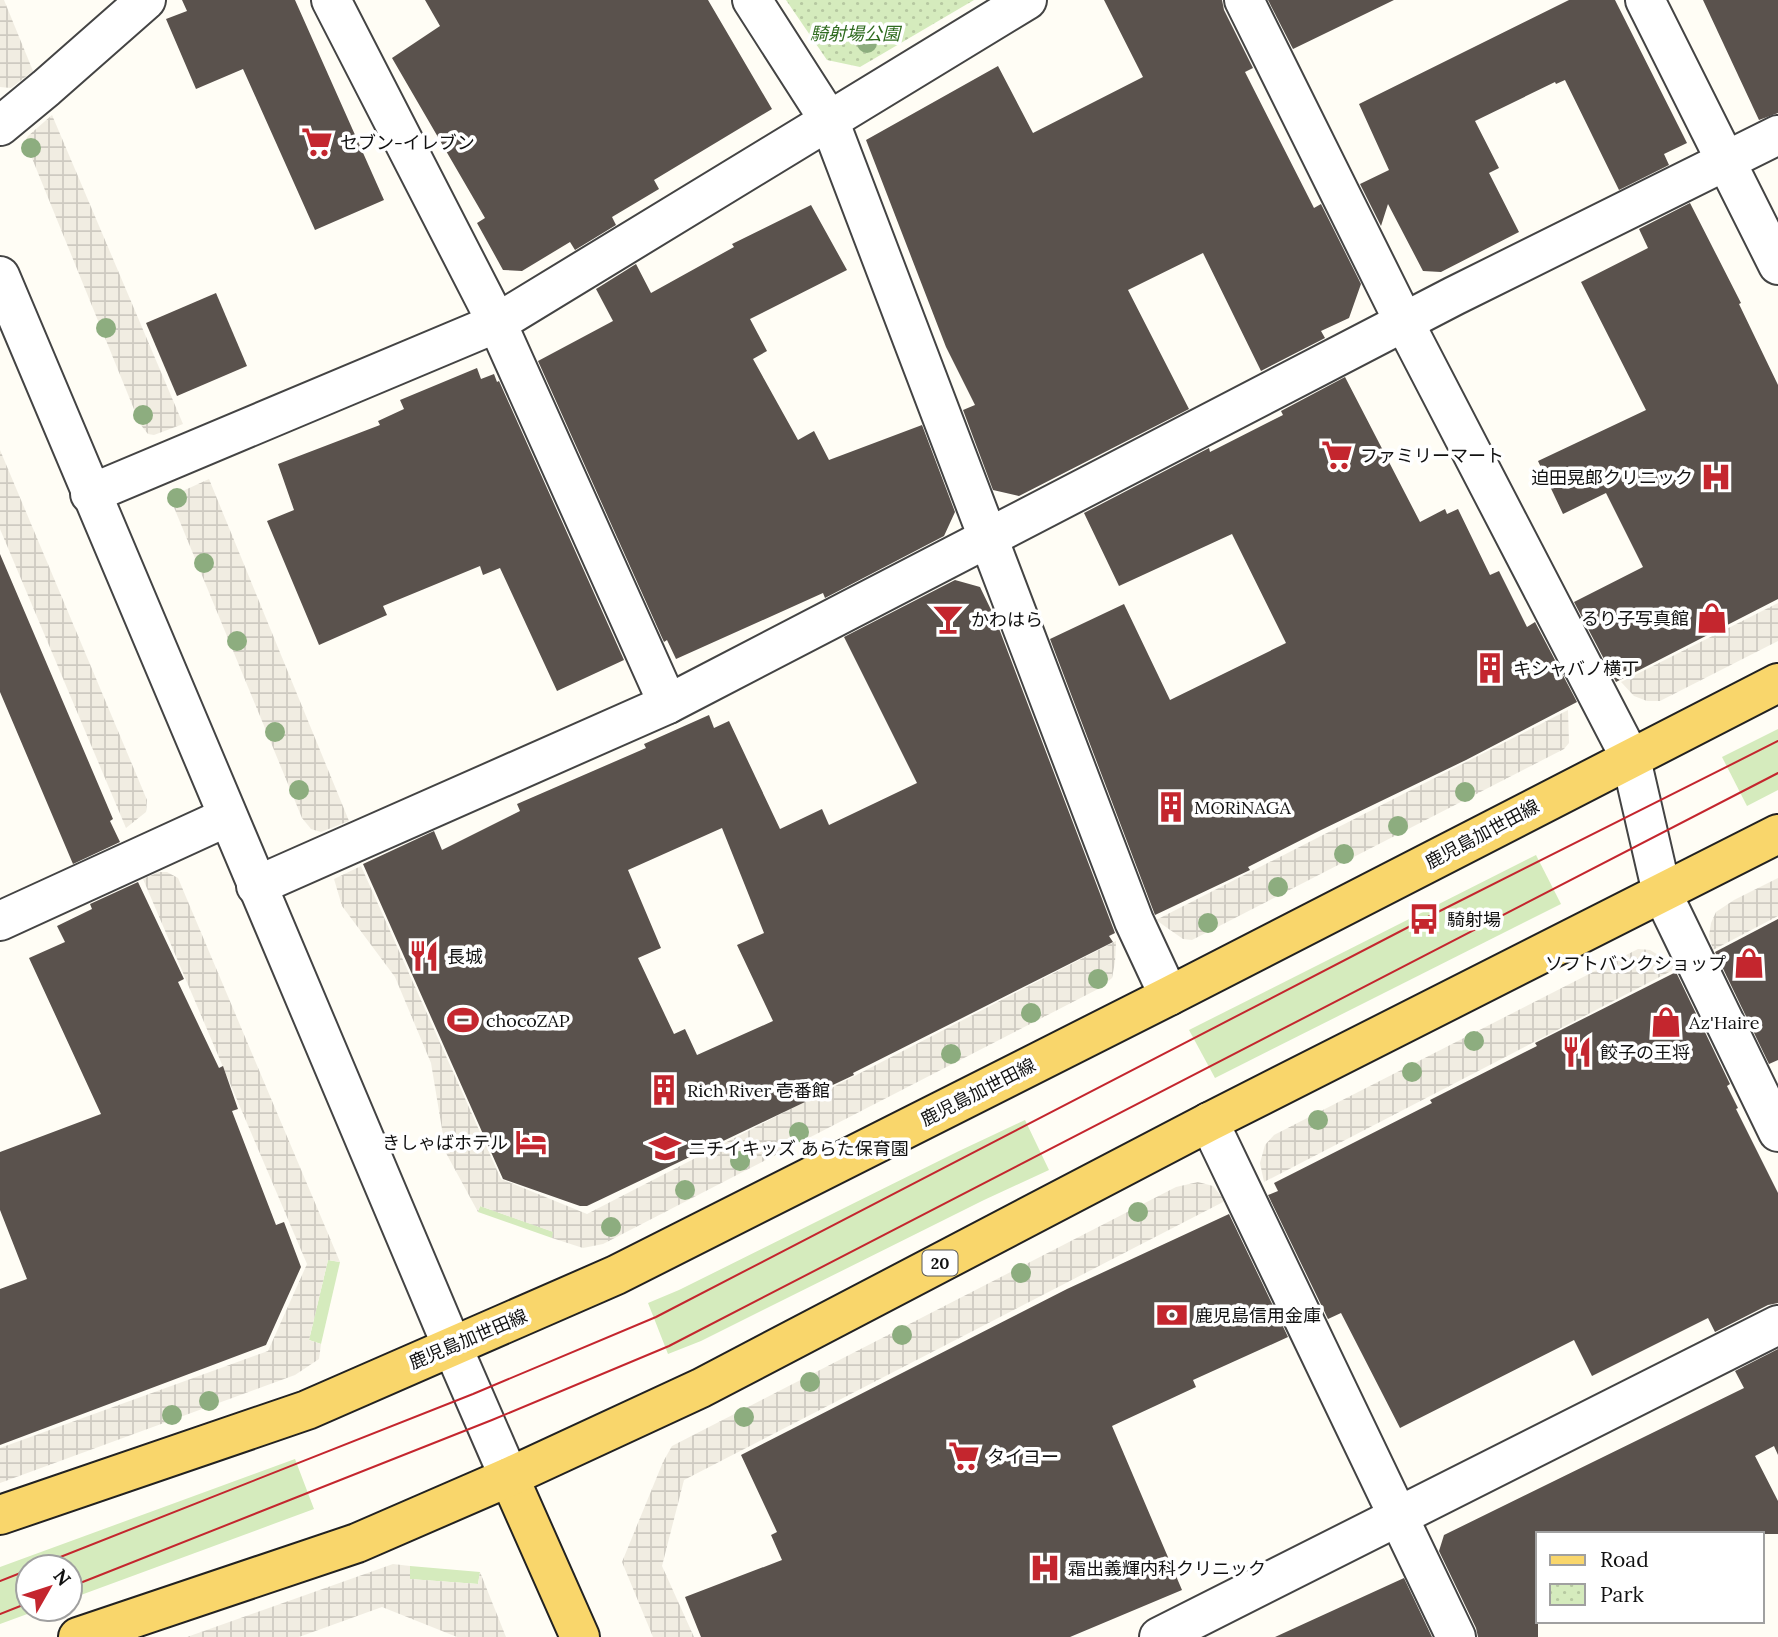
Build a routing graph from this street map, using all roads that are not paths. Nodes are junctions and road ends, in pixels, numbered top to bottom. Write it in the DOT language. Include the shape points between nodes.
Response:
graph roads {
  1 [pos="146,0"];
  2 [pos="331,0"];
  3 [pos="752,0"];
  4 [pos="1027,0"];
  5 [pos="1244,0"];
  6 [pos="1645,0"];
  7 [pos="829,120"];
  8 [pos="0,126"];
  9 [pos="1778,135"];
  10 [pos="1727,161"];
  11 [pos="1778,265"];
  12 [pos="0,276"];
  13 [pos="1404,322"];
  14 [pos="497,323"];
  15 [pos="90,494"];
  16 [pos="989,537"];
  17 [pos="1778,682"];
  18 [pos="668,704"];
  19 [pos="1631,759"];
  20 [pos="227,817"];
  21 [pos="1778,834"];
  22 [pos="257,886"];
  23 [pos="1662,893"];
  24 [pos="0,921"];
  25 [pos="1169,996"];
  26 [pos="1209,1122"];
  27 [pos="1778,1132"];
  28 [pos="1778,1325"];
  29 [pos="452,1346"];
  30 [pos="509,1477"];
  31 [pos="0,1515"];
  32 [pos="1399,1516"];
  33 [pos="78,1637"];
  34 [pos="580,1637"];
  35 [pos="1159,1637"];
  36 [pos="1456,1637"];
  1 -- 8 [label="street"];
  2 -- 14 [label="street"];
  3 -- 7 [label="street"];
  4 -- 7 [label="street"];
  5 -- 13 [label="street"];
  6 -- 10 [label="street"];
  7 -- 14 [label="street"];
  7 -- 16 [label="street"];
  9 -- 10 [label="street"];
  10 -- 11 [label="street"];
  10 -- 13 [label="street"];
  12 -- 15 [label="street"];
  13 -- 16 [label="street"];
  13 -- 19 [label="street"];
  14 -- 15 [label="street"];
  14 -- 18 [label="street"];
  15 -- 20 [label="street"];
  16 -- 18 [label="street"];
  16 -- 25 [label="street" via="1134,921"];
  17 -- 19 [label="main road, 鹿児島加世田線"];
  18 -- 22 [label="street"];
  19 -- 23 [label="street"];
  19 -- 25 [label="main road, 鹿児島加世田線"];
  20 -- 22 [label="street"];
  20 -- 24 [label="street"];
  21 -- 23 [label="main road, 20"];
  22 -- 29 [label="street"];
  23 -- 26 [label="main road, 20"];
  23 -- 27 [label="street"];
  25 -- 29 [label="main road, 鹿児島加世田線" via="616,1275"];
  26 -- 30 [label="main road, 20" via="701,1388"];
  26 -- 32 [label="street"];
  28 -- 32 [label="street"];
  29 -- 30 [label="street"];
  29 -- 31 [label="main road, 鹿児島加世田線" via="307,1410"];
  30 -- 33 [label="main road, 20" via="357,1543"];
  30 -- 34 [label="main road"];
  32 -- 35 [label="street"];
  32 -- 36 [label="street"];
}
